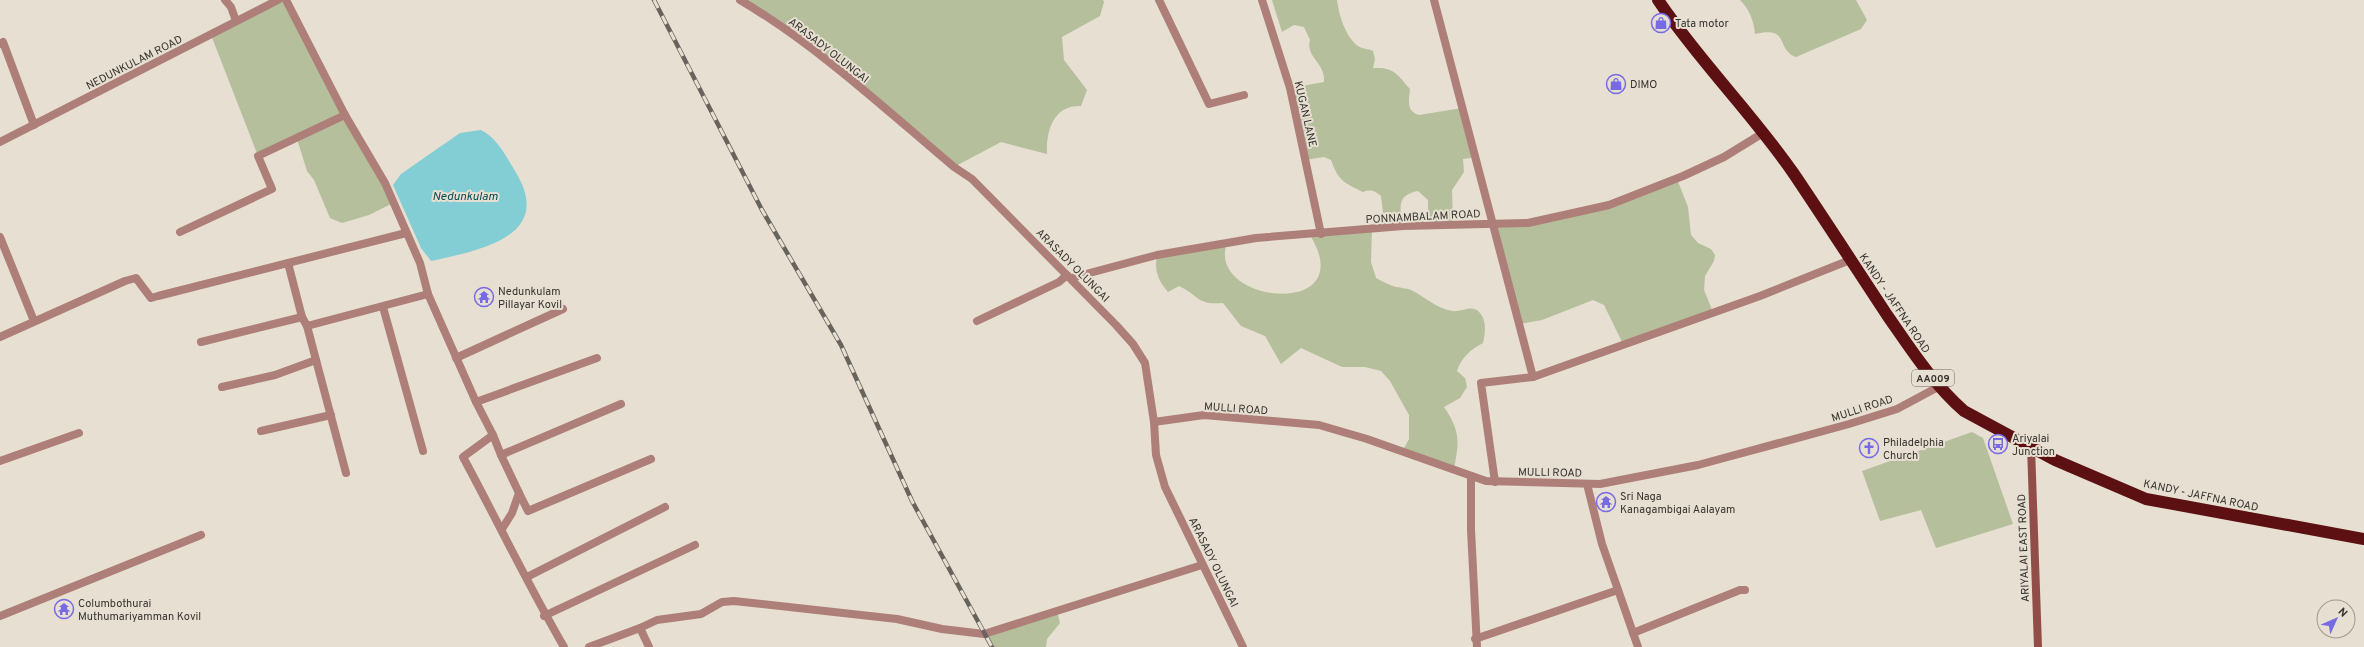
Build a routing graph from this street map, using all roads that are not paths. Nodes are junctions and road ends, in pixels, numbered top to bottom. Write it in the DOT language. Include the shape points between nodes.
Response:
graph roads {
  1 [pos="225,0"];
  2 [pos="278,0"];
  3 [pos="286,0"];
  4 [pos="740,0"];
  5 [pos="1159,0"];
  6 [pos="1262,0"];
  7 [pos="1434,0"];
  8 [pos="1658,0"];
  9 [pos="236,21"];
  10 [pos="2,43"];
  11 [pos="1244,95"];
  12 [pos="345,115"];
  13 [pos="34,125"];
  14 [pos="1764,133"];
  15 [pos="0,142"];
  16 [pos="1494,224"];
  17 [pos="180,232"];
  18 [pos="406,233"];
  19 [pos="1321,234"];
  20 [pos="0,237"];
  21 [pos="1850,260"];
  22 [pos="288,264"];
  23 [pos="1069,276"];
  24 [pos="428,294"];
  25 [pos="383,307"];
  26 [pos="563,309"];
  27 [pos="302,317"];
  28 [pos="34,321"];
  29 [pos="977,321"];
  30 [pos="307,326"];
  31 [pos="0,337"];
  32 [pos="201,342"];
  33 [pos="456,358"];
  34 [pos="597,358"];
  35 [pos="316,360"];
  36 [pos="1533,377"];
  37 [pos="1940,386"];
  38 [pos="222,387"];
  39 [pos="476,402"];
  40 [pos="621,404"];
  41 [pos="331,415"];
  42 [pos="1154,422"];
  43 [pos="261,431"];
  44 [pos="79,433"];
  45 [pos="493,435"];
  46 [pos="2031,447"];
  47 [pos="423,451"];
  48 [pos="500,455"];
  49 [pos="651,459"];
  50 [pos="0,461"];
  51 [pos="346,473"];
  52 [pos="1472,476"];
  53 [pos="1495,482"];
  54 [pos="1587,484"];
  55 [pos="519,493"];
  56 [pos="665,507"];
  57 [pos="502,529"];
  58 [pos="201,535"];
  59 [pos="2364,539"];
  60 [pos="696,544"];
  61 [pos="1202,565"];
  62 [pos="527,577"];
  63 [pos="1618,590"];
  64 [pos="1745,590"];
  65 [pos="0,616"];
  66 [pos="544,616"];
  67 [pos="640,628"];
  68 [pos="1633,633"];
  69 [pos="1476,643"];
  70 [pos="564,647"];
  71 [pos="589,647"];
  72 [pos="649,647"];
  73 [pos="1243,647"];
  74 [pos="1638,647"];
  75 [pos="2038,647"];
  1 -- 9 [label="street" via="231,7"];
  2 -- 9 [label="street, NEDUNKULAM ROAD"];
  3 -- 12 [label="street"];
  4 -- 23 [label="street, ARASADY OLUNGAI" via="793,34 954,167 972,179"];
  5 -- 11 [label="street" via="1209,104"];
  6 -- 19 [label="street, KUGAN LANE" via="1290,88"];
  7 -- 16 [label="street"];
  8 -- 14 [label="highway, KANDY - JAFFNA ROAD / AA009" via="1680,32"];
  9 -- 13 [label="street, NEDUNKULAM ROAD"];
  10 -- 13 [label="street"];
  12 -- 17 [label="street" via="258,156 272,189"];
  12 -- 18 [label="street" via="385,183"];
  13 -- 15 [label="street, NEDUNKULAM ROAD"];
  14 -- 16 [label="street, PONNAMBALAM ROAD" via="1724,157 1690,173 1609,205 1528,223"];
  14 -- 21 [label="highway, KANDY - JAFFNA ROAD / AA009"];
  16 -- 19 [label="street, PONNAMBALAM ROAD" via="1401,227"];
  16 -- 36 [label="street"];
  18 -- 22 [label="street"];
  18 -- 24 [label="street" via="420,263"];
  19 -- 23 [label="street, PONNAMBALAM ROAD" via="1249,239 1157,255"];
  20 -- 28 [label="street"];
  21 -- 36 [label="street" via="1760,296"];
  21 -- 37 [label="highway, KANDY - JAFFNA ROAD / AA009" via="1918,360"];
  22 -- 27 [label="street"];
  22 -- 28 [label="street" via="151,298 136,278"];
  23 -- 29 [label="street, PONNAMBALAM ROAD"];
  23 -- 42 [label="street, ARASADY OLUNGAI" via="1133,344 1145,363"];
  24 -- 25 [label="street"];
  24 -- 33 [label="street"];
  25 -- 30 [label="street"];
  25 -- 47 [label="street"];
  26 -- 33 [label="street"];
  27 -- 30 [label="street"];
  27 -- 32 [label="street"];
  28 -- 31 [label="street"];
  30 -- 35 [label="street"];
  33 -- 39 [label="street"];
  34 -- 39 [label="street"];
  35 -- 38 [label="street" via="275,375"];
  35 -- 41 [label="street"];
  36 -- 53 [label="street" via="1481,383"];
  37 -- 46 [label="highway, KANDY - JAFFNA ROAD / AA009" via="1964,411"];
  37 -- 54 [label="street, MULLI ROAD" via="1897,409 1849,424 1698,465 1600,484"];
  39 -- 45 [label="street"];
  40 -- 48 [label="street"];
  41 -- 43 [label="street"];
  41 -- 51 [label="street"];
  42 -- 52 [label="street, MULLI ROAD" via="1204,415 1319,426 1367,439"];
  42 -- 61 [label="street, ARASADY OLUNGAI" via="1156,454 1165,487"];
  44 -- 50 [label="street"];
  45 -- 48 [label="street"];
  45 -- 57 [label="street" via="463,457"];
  46 -- 59 [label="highway, KANDY - JAFFNA ROAD / AA009" via="2146,499"];
  46 -- 75 [label="street, ARIYALAI EAST ROAD"];
  48 -- 55 [label="street"];
  49 -- 55 [label="street" via="528,511"];
  52 -- 53 [label="street, MULLI ROAD"];
  52 -- 69 [label="street" via="1471,530"];
  53 -- 54 [label="street, MULLI ROAD"];
  54 -- 63 [label="street" via="1602,544"];
  55 -- 57 [label="street"];
  56 -- 62 [label="street"];
  57 -- 62 [label="street"];
  58 -- 65 [label="street"];
  60 -- 66 [label="street"];
  61 -- 67 [label="street" via="984,634 897,620 734,601 722,602 701,614 657,620"];
  61 -- 73 [label="street, ARASADY OLUNGAI"];
  62 -- 66 [label="street"];
  63 -- 68 [label="street"];
  63 -- 69 [label="street"];
  64 -- 68 [label="street"];
  66 -- 70 [label="street"];
  67 -- 71 [label="street"];
  67 -- 72 [label="street"];
  68 -- 74 [label="street"];
}
